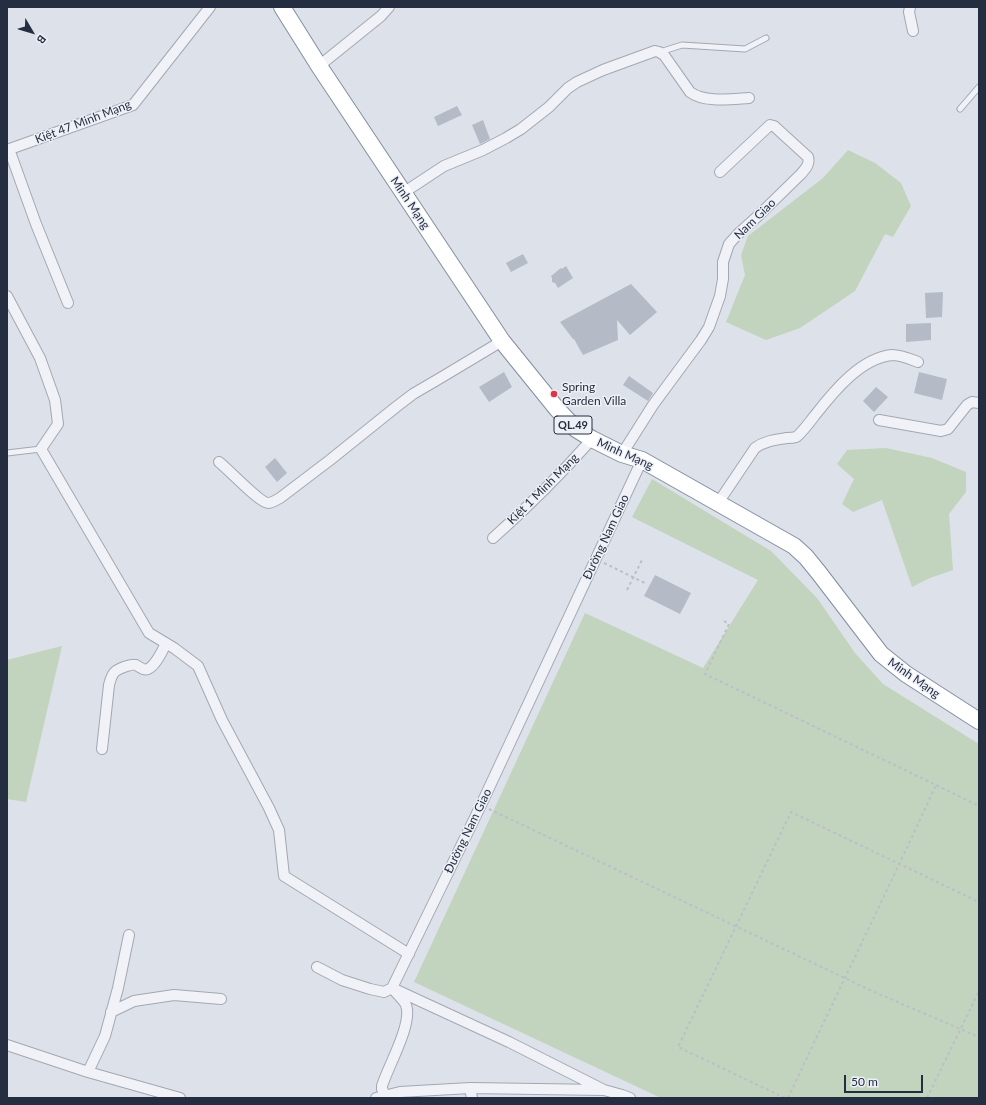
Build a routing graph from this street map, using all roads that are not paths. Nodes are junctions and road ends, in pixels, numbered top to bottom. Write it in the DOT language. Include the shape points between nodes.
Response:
graph roads {
  1 [pos="210,7"];
  2 [pos="282,7"];
  3 [pos="390,7"];
  4 [pos="910,7"];
  5 [pos="913,31"];
  6 [pos="766,38"];
  7 [pos="660,52"];
  8 [pos="319,66"];
  9 [pos="979,87"];
  10 [pos="749,98"];
  11 [pos="960,109"];
  12 [pos="8,150"];
  13 [pos="720,172"];
  14 [pos="403,193"];
  15 [pos="7,296"];
  16 [pos="68,303"];
  17 [pos="502,341"];
  18 [pos="918,362"];
  19 [pos="979,403"];
  20 [pos="879,420"];
  21 [pos="592,439"];
  22 [pos="41,449"];
  23 [pos="7,453"];
  24 [pos="622,454"];
  25 [pos="642,460"];
  26 [pos="220,462"];
  27 [pos="718,503"];
  28 [pos="493,538"];
  29 [pos="166,644"];
  30 [pos="979,721"];
  31 [pos="102,749"];
  32 [pos="129,935"];
  33 [pos="409,954"];
  34 [pos="317,967"];
  35 [pos="392,988"];
  36 [pos="221,999"];
  37 [pos="111,1012"];
  38 [pos="7,1045"];
  39 [pos="88,1072"];
  40 [pos="604,1090"];
  41 [pos="471,1093"];
  42 [pos="381,1096"];
  43 [pos="180,1098"];
  44 [pos="630,1098"];
  1 -- 12 [label="street, Kiệt 47 Minh Mạng" via="134,105"];
  2 -- 8 [label="highway, Minh Mạng / QL.49"];
  3 -- 8 [label="street"];
  4 -- 5 [label="street"];
  6 -- 7 [label="lane" via="745,50 682,45"];
  7 -- 10 [label="street" via="695,96 704,99"];
  7 -- 14 [label="street" via="655,51 610,67 577,82 521,129 482,150 444,166"];
  8 -- 14 [label="highway, Minh Mạng / QL.49"];
  9 -- 11 [label="lane"];
  12 -- 16 [label="street"];
  13 -- 24 [label="street, Nam Giao" via="770,125 808,157 809,162 801,174 729,244 723,262 720,296 709,327 653,405"];
  14 -- 17 [label="highway, Minh Mạng / QL.49"];
  15 -- 22 [label="street" via="40,358 55,400 58,424"];
  17 -- 21 [label="highway, Minh Mạng / QL.49" via="557,409 576,428"];
  17 -- 26 [label="street" via="413,394 271,503 259,499"];
  18 -- 27 [label="street" via="893,355 882,357 861,368 833,393 796,437 761,443 755,448"];
  19 -- 20 [label="street" via="972,402 967,405 948,429 941,431"];
  21 -- 24 [label="highway, Minh Mạng / QL.49"];
  21 -- 28 [label="street, Kiệt 1 Minh Mạng" via="518,516"];
  22 -- 23 [label="lane"];
  22 -- 29 [label="street" via="150,633"];
  24 -- 25 [label="highway, Minh Mạng / QL.49"];
  25 -- 27 [label="highway, Minh Mạng / QL.49"];
  25 -- 33 [label="street, Đường Nam Giao"];
  27 -- 30 [label="highway, Minh Mạng / QL.49" via="794,546 819,573 881,654 906,674"];
  29 -- 31 [label="street" via="149,669 131,665 121,668 112,676"];
  29 -- 33 [label="street" via="198,666 222,720 279,830 284,876"];
  32 -- 37 [label="street"];
  33 -- 35 [label="street, Đường Nam Giao"];
  34 -- 35 [label="street" via="342,980 370,989 384,992"];
  35 -- 40 [label="street" via="509,1042"];
  35 -- 42 [label="street" via="406,1004 407,1013 401,1040 382,1086"];
  36 -- 37 [label="street" via="174,995 134,1001"];
  37 -- 39 [label="street" via="105,1036"];
  38 -- 39 [label="street"];
  39 -- 43 [label="street"];
  40 -- 41 [label="street"];
  40 -- 44 [label="street"];
  41 -- 42 [label="street" via="400,1092"];
}
